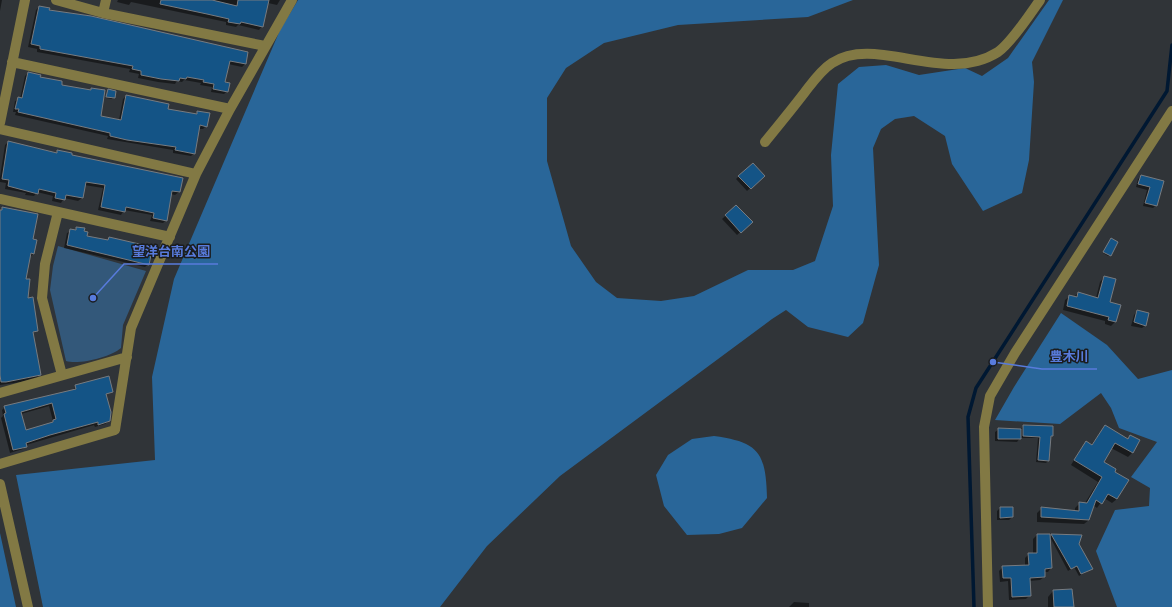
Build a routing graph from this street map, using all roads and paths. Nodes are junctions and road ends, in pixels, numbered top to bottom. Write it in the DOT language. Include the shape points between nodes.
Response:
graph roads {
  1 [pos="25,0"];
  2 [pos="56,0"];
  3 [pos="106,0"];
  4 [pos="292,0"];
  5 [pos="1040,0"];
  6 [pos="103,13"];
  7 [pos="265,46"];
  8 [pos="12,62"];
  9 [pos="230,109"];
  10 [pos="1172,111"];
  11 [pos="0,123"];
  12 [pos="0,129"];
  13 [pos="765,142"];
  14 [pos="196,174"];
  15 [pos="0,199"];
  16 [pos="58,212"];
  17 [pos="170,237"];
  18 [pos="127,357"];
  19 [pos="62,375"];
  20 [pos="0,393"];
  21 [pos="0,464"];
  22 [pos="0,484"];
  23 [pos="28,607"];
  24 [pos="988,607"];
  1 -- 8 [label="street"];
  2 -- 6 [label="street"];
  3 -- 6 [label="street"];
  4 -- 7 [label="street"];
  5 -- 13 [label="street" via="998,51 975,62 945,65 880,54 854,55 832,63"];
  6 -- 7 [label="street"];
  7 -- 9 [label="street"];
  8 -- 9 [label="street"];
  8 -- 11 [label="street"];
  9 -- 14 [label="street"];
  10 -- 24 [label="street" via="1015,353 990,396 984,427"];
  12 -- 14 [label="street"];
  14 -- 17 [label="street"];
  15 -- 16 [label="street"];
  16 -- 17 [label="street"];
  16 -- 19 [label="street" via="46,264 42,298"];
  17 -- 18 [label="street" via="131,328"];
  18 -- 19 [label="street"];
  18 -- 21 [label="street" via="115,430"];
  19 -- 20 [label="street"];
  22 -- 23 [label="street"];
}
